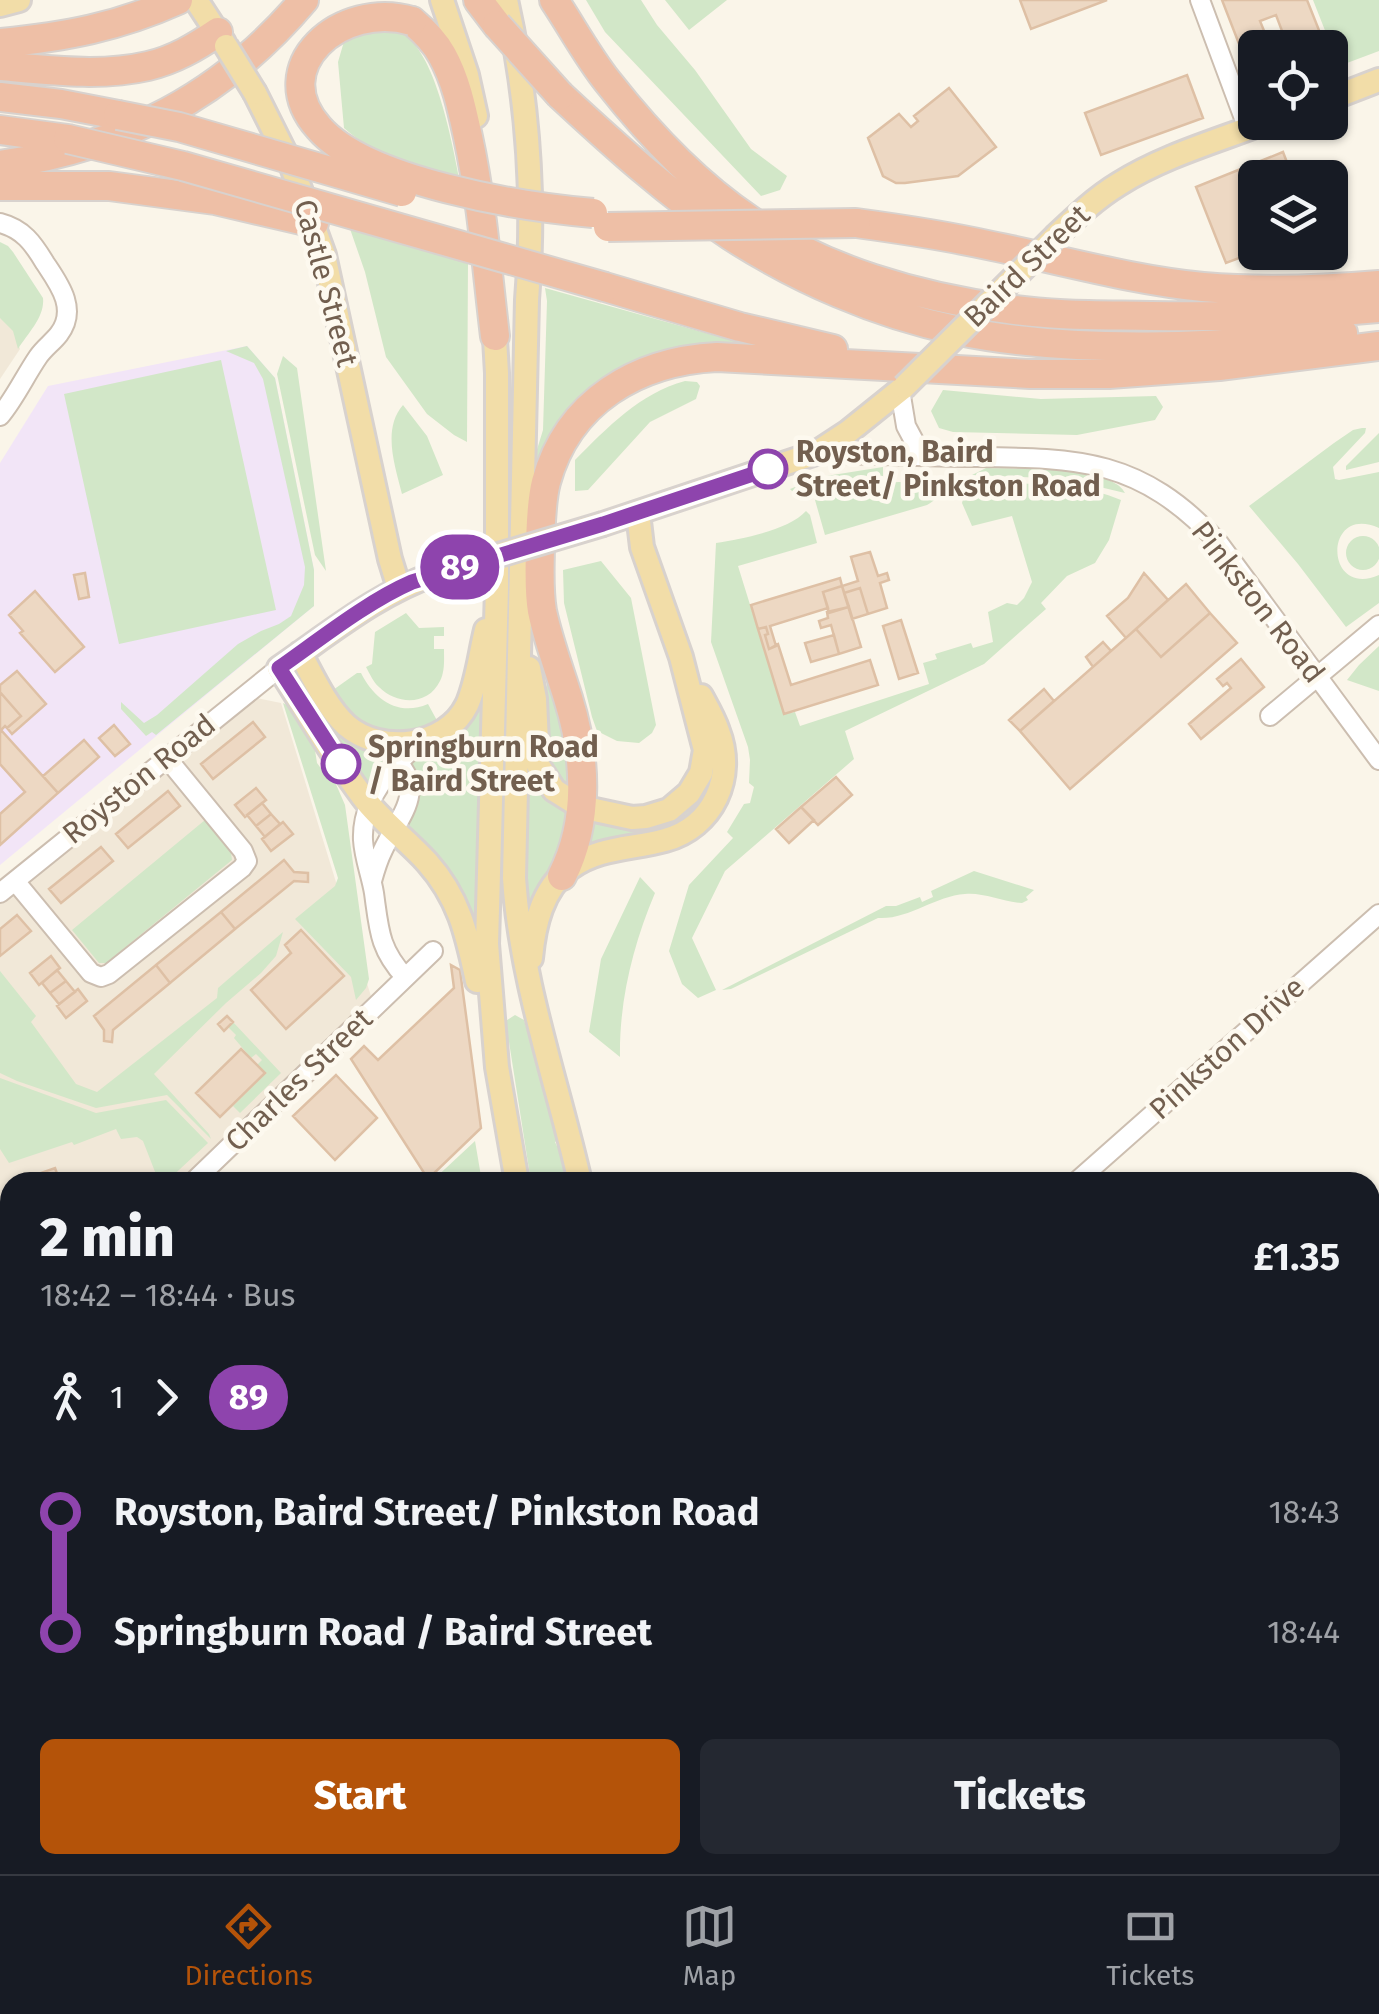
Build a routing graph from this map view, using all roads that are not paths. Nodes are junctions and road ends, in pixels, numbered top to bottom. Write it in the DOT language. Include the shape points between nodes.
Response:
graph roads {
  1 [pos="19,0"];
  2 [pos="178,0"];
  3 [pos="304,0"];
  4 [pos="442,0"];
  5 [pos="478,0"];
  6 [pos="554,0"];
  7 [pos="1200,0"];
  8 [pos="0,5"];
  9 [pos="502,12"];
  10 [pos="212,24"];
  11 [pos="0,43"];
  12 [pos="0,66"];
  13 [pos="1379,80"];
  14 [pos="1238,84"];
  15 [pos="1348,91"];
  16 [pos="0,97"];
  17 [pos="0,130"];
  18 [pos="1238,133"];
  19 [pos="0,165"];
  20 [pos="0,186"];
  21 [pos="602,220"];
  22 [pos="0,223"];
  23 [pos="314,223"];
  24 [pos="1379,285"];
  25 [pos="1379,308"];
  26 [pos="1379,328"];
  27 [pos="495,336"];
  28 [pos="1379,346"];
  29 [pos="978,372"];
  30 [pos="902,388"];
  31 [pos="0,416"];
  32 [pos="816,453"];
  33 [pos="922,456"];
  34 [pos="638,512"];
  35 [pos="399,588"];
  36 [pos="497,588"];
  37 [pos="1379,624"];
  38 [pos="521,631"];
  39 [pos="300,654"];
  40 [pos="681,658"];
  41 [pos="279,668"];
  42 [pos="1316,678"];
  43 [pos="1270,716"];
  44 [pos="353,730"];
  45 [pos="426,739"];
  46 [pos="166,757"];
  47 [pos="1379,760"];
  48 [pos="398,761"];
  49 [pos="589,800"];
  50 [pos="370,806"];
  51 [pos="394,829"];
  52 [pos="562,876"];
  53 [pos="372,881"];
  54 [pos="7,887"];
  55 [pos="1379,914"];
  56 [pos="433,951"];
  57 [pos="405,977"];
  58 [pos="538,1022"];
  59 [pos="497,1067"];
  60 [pos="202,1172"];
  61 [pos="515,1172"];
  62 [pos="577,1172"];
  63 [pos="1087,1172"];
  1 -- 8 [label="main road"];
  2 -- 11 [label="highway" via="102,28"];
  3 -- 19 [label="highway" via="251,55 180,106 82,148"];
  4 -- 27 [label="main road" via="480,138"];
  5 -- 9 [label="highway"];
  6 -- 25 [label="highway" via="649,131 722,199 794,246 846,268 953,300 1046,313 1242,316"];
  7 -- 14 [label="street"];
  9 -- 26 [label="highway, bridge" via="560,95 679,198 798,274 873,306 998,338 1104,345 1246,342"];
  9 -- 38 [label="main road" via="522,88 532,246"];
  10 -- 12 [label="highway" via="177,56 132,69"];
  10 -- 23 [label="main road, Castle Street, bridge" via="255,94"];
  13 -- 15 [label="main road"];
  16 -- 21 [label="highway, bridge" via="179,128 516,219"];
  17 -- 29 [label="highway, bridge" via="184,166 727,323"];
  18 -- 30 [label="main road, Baird Street, bridge" via="1120,182"];
  20 -- 23 [label="highway" via="109,186"];
  21 -- 24 [label="highway, bridge" via="740,213 942,236 1199,286"];
  21 -- 27 [label="highway, bridge" via="509,204 417,179 336,143 317,127 301,82 304,59 324,28 339,16 386,9 412,21 439,50 460,103 476,182"];
  22 -- 31 [label="street" via="30,240 68,312"];
  23 -- 35 [label="main road, Castle Street"];
  27 -- 36 [label="main road"];
  28 -- 29 [label="highway" via="1166,372"];
  29 -- 49 [label="highway" via="692,358 634,376 582,415 547,479 539,585"];
  30 -- 32 [label="main road, Baird Street"];
  30 -- 33 [label="street" via="906,426"];
  32 -- 33 [label="street, Pinkston Road"];
  32 -- 34 [label="main road, Baird Street"];
  33 -- 42 [label="street, Pinkston Road" via="1071,460 1151,488 1218,542"];
  34 -- 35 [label="main road, Baird Street, bridge"];
  34 -- 40 [label="main road" via="642,547"];
  35 -- 39 [label="main road, Baird Street"];
  36 -- 45 [label="main road" via="466,708"];
  36 -- 59 [label="main road" via="487,944"];
  37 -- 42 [label="street"];
  38 -- 49 [label="main road" via="535,698 538,765 554,790"];
  38 -- 58 [label="main road" via="514,878"];
  39 -- 41 [label="main road, Baird Street"];
  39 -- 44 [label="main road"];
  40 -- 49 [label="main road" via="705,750 689,794 658,815 632,818"];
  40 -- 52 [label="main road" via="723,746 724,777 714,804 688,831 601,853"];
  41 -- 46 [label="street, Royston Road"];
  41 -- 50 [label="main road"];
  42 -- 43 [label="street"];
  42 -- 47 [label="street, Pinkston Road"];
  44 -- 45 [label="main road" via="394,743"];
  44 -- 48 [label="street"];
  45 -- 48 [label="street"];
  46 -- 54 [label="street, Royston Road"];
  46 -- 54 [label="street" via="244,851 242,868 101,978"];
  48 -- 50 [label="street"];
  48 -- 51 [label="street" via="410,796"];
  49 -- 52 [label="highway"];
  50 -- 51 [label="main road"];
  50 -- 53 [label="street" via="363,842"];
  51 -- 53 [label="street"];
  51 -- 59 [label="main road" via="430,865 463,921"];
  52 -- 58 [label="main road" via="536,923 531,977"];
  53 -- 57 [label="street" via="382,945"];
  55 -- 63 [label="street, Pinkston Drive"];
  56 -- 57 [label="street, Charles Street"];
  57 -- 60 [label="street, Charles Street"];
  58 -- 62 [label="main road"];
  59 -- 61 [label="main road"];
}
